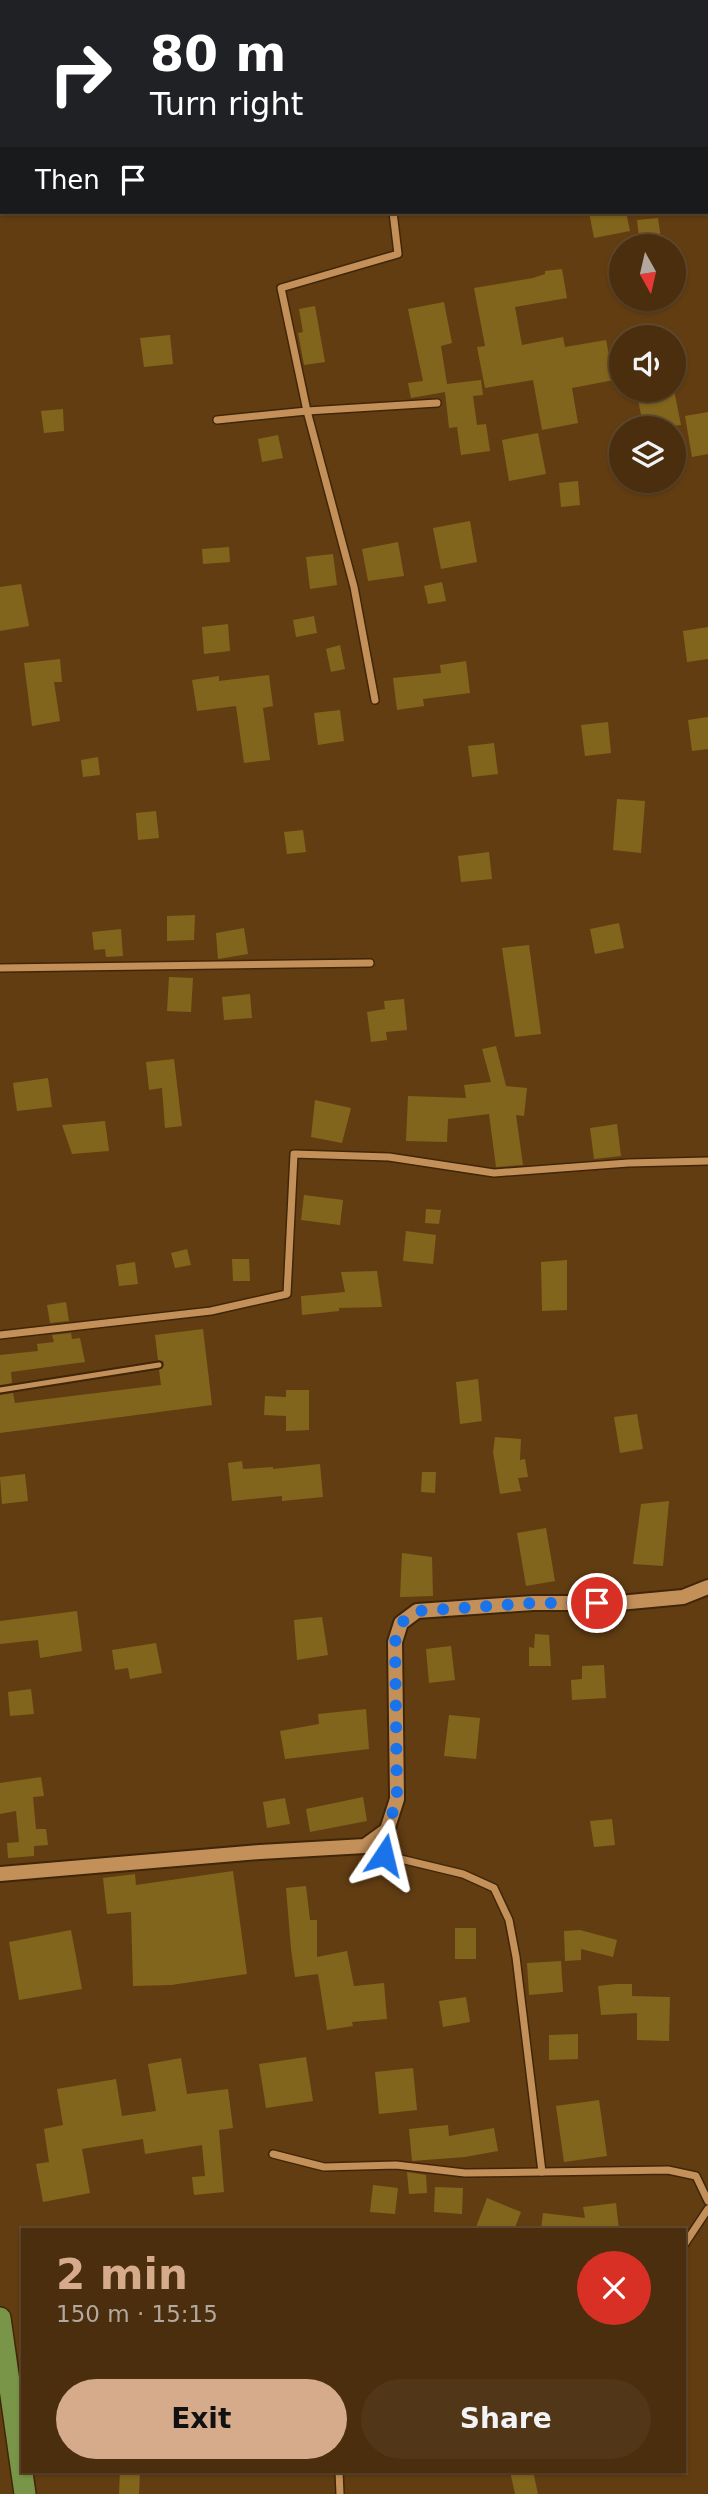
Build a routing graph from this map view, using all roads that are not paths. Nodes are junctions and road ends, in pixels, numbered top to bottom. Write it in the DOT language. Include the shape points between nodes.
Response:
graph roads {
  1 [pos="393,214"];
  2 [pos="437,402"];
  3 [pos="307,411"];
  4 [pos="217,420"];
  5 [pos="375,700"];
  6 [pos="370,963"];
  7 [pos="0,968"];
  8 [pos="708,1161"];
  9 [pos="0,1335"];
  10 [pos="159,1365"];
  11 [pos="0,1390"];
  12 [pos="708,1587"];
  13 [pos="387,1830"];
  14 [pos="365,1846"];
  15 [pos="384,1855"];
  16 [pos="0,1874"];
  17 [pos="273,2154"];
  18 [pos="542,2172"];
  19 [pos="708,2201"];
  20 [pos="708,2209"];
  21 [pos="686,2242"];
  22 [pos="0,2318"];
  23 [pos="21,2466"];
  24 [pos="22,2473"];
  25 [pos="339,2473"];
  26 [pos="25,2494"];
  27 [pos="340,2494"];
  1 -- 3 [label="street" via="398,254 281,288"];
  2 -- 3 [label="street"];
  3 -- 4 [label="street"];
  3 -- 5 [label="street" via="355,587"];
  6 -- 7 [label="street"];
  8 -- 9 [label="street" via="494,1173 388,1157 294,1154 287,1294 211,1311"];
  10 -- 11 [label="lane"];
  12 -- 13 [label="street" via="683,1597 619,1603 417,1611 401,1623 395,1642 397,1799"];
  13 -- 14 [label="street"];
  13 -- 15 [label="street"];
  14 -- 15 [label="street"];
  14 -- 16 [label="street"];
  15 -- 18 [label="street" via="463,1874 494,1888 509,1920 516,1957"];
  17 -- 18 [label="street" via="324,2167 396,2165 465,2173"];
  18 -- 19 [label="street" via="668,2170 695,2176"];
  20 -- 21 [label="street"];
  22 -- 23 [label="highway"];
  24 -- 26 [label="highway"];
  25 -- 27 [label="street"];
}
